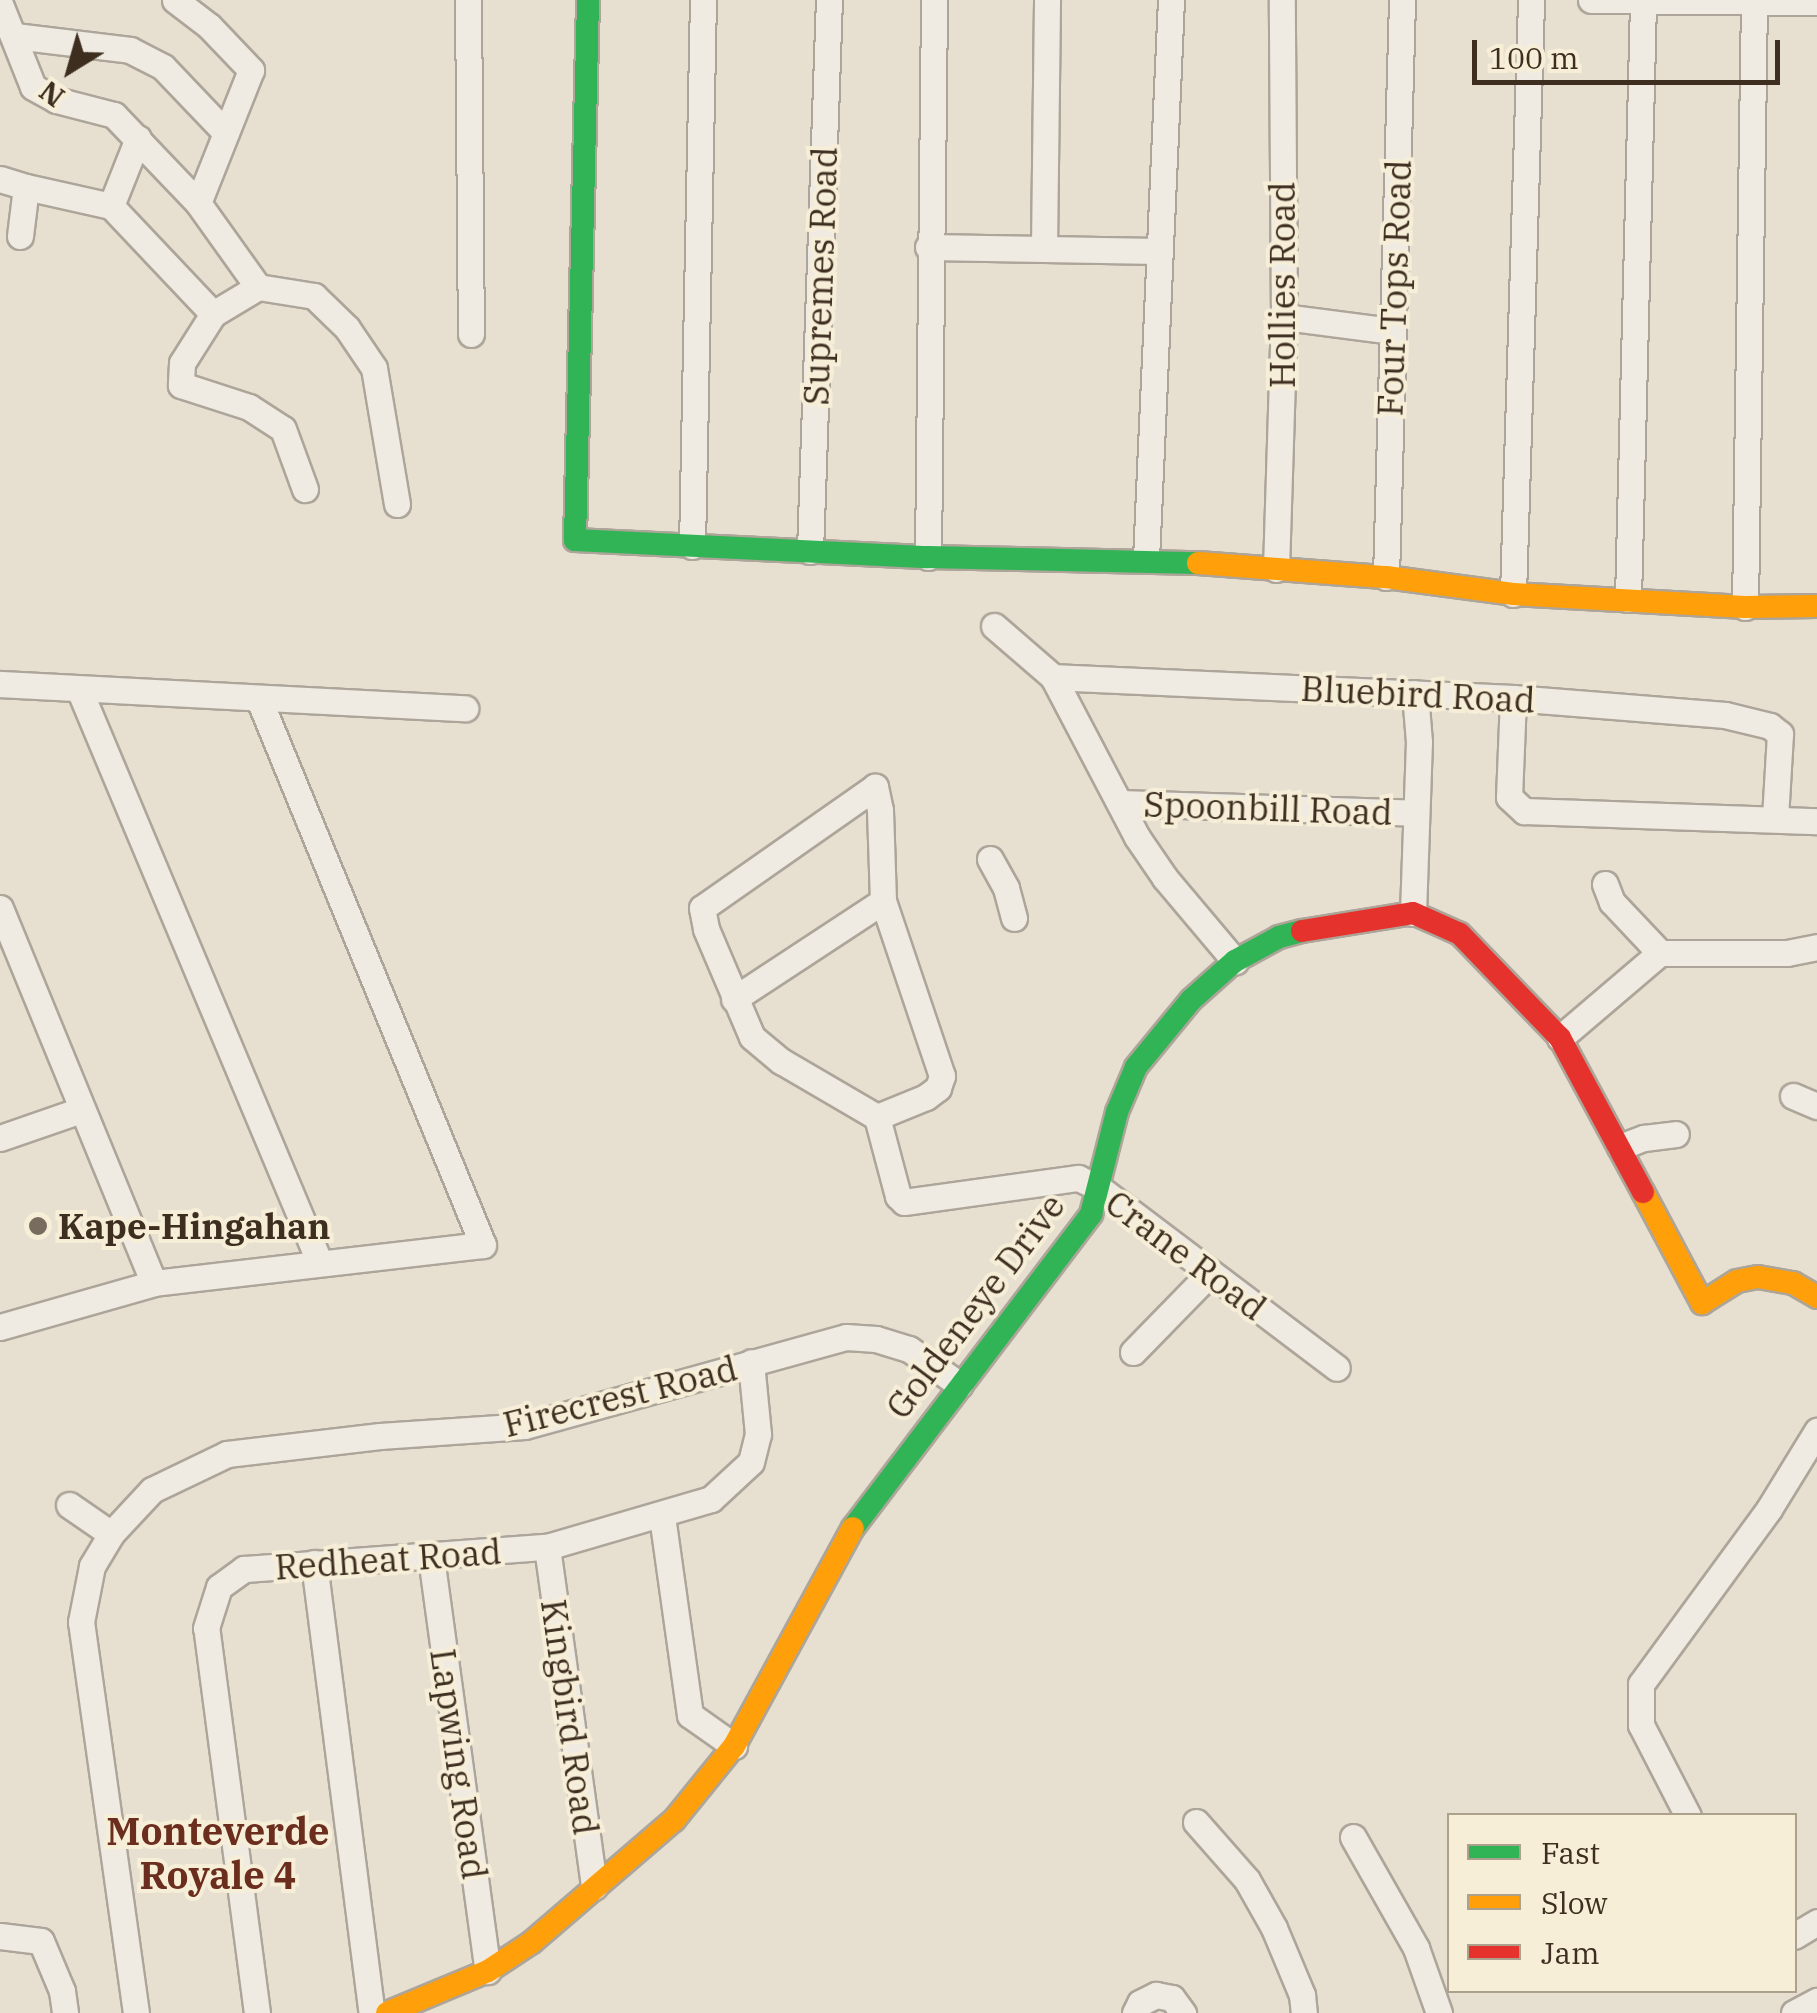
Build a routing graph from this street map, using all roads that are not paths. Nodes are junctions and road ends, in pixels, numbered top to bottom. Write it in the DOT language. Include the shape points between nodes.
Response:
graph roads {
  1 [pos="175,0"];
  2 [pos="468,0"];
  3 [pos="588,0"];
  4 [pos="703,0"];
  5 [pos="829,0"];
  6 [pos="934,0"];
  7 [pos="1047,0"];
  8 [pos="1171,0"];
  9 [pos="1282,0"];
  10 [pos="1402,0"];
  11 [pos="1530,0"];
  12 [pos="1592,0"];
  13 [pos="1643,2"];
  14 [pos="1817,2"];
  15 [pos="0,4"];
  16 [pos="1754,4"];
  17 [pos="14,36"];
  18 [pos="226,133"];
  19 [pos="138,138"];
  20 [pos="0,180"];
  21 [pos="26,186"];
  22 [pos="198,203"];
  23 [pos="111,206"];
  24 [pos="20,236"];
  25 [pos="928,246"];
  26 [pos="1044,248"];
  27 [pos="1160,251"];
  28 [pos="258,287"];
  29 [pos="213,314"];
  30 [pos="1284,317"];
  31 [pos="1392,331"];
  32 [pos="471,334"];
  33 [pos="304,489"];
  34 [pos="397,504"];
  35 [pos="692,546"];
  36 [pos="810,551"];
  37 [pos="928,557"];
  38 [pos="1146,559"];
  39 [pos="1276,569"];
  40 [pos="1386,577"];
  41 [pos="1514,594"];
  42 [pos="1628,599"];
  43 [pos="1817,606"];
  44 [pos="1745,607"];
  45 [pos="994,626"];
  46 [pos="1052,676"];
  47 [pos="0,684"];
  48 [pos="79,689"];
  49 [pos="1415,693"];
  50 [pos="1513,698"];
  51 [pos="260,699"];
  52 [pos="466,708"];
  53 [pos="1120,803"];
  54 [pos="1416,813"];
  55 [pos="1775,818"];
  56 [pos="1817,821"];
  57 [pos="990,859"];
  58 [pos="1606,884"];
  59 [pos="883,902"];
  60 [pos="0,908"];
  61 [pos="1413,913"];
  62 [pos="1014,918"];
  63 [pos="1817,947"];
  64 [pos="1660,953"];
  65 [pos="1235,961"];
  66 [pos="734,998"];
  67 [pos="1560,1038"];
  68 [pos="81,1110"];
  69 [pos="877,1116"];
  70 [pos="1676,1134"];
  71 [pos="0,1138"];
  72 [pos="1620,1147"];
  73 [pos="1099,1188"];
  74 [pos="319,1261"];
  75 [pos="1210,1273"];
  76 [pos="154,1283"];
  77 [pos="1817,1297"];
  78 [pos="0,1327"];
  79 [pos="1133,1352"];
  80 [pos="751,1362"];
  81 [pos="1337,1368"];
  82 [pos="960,1386"];
  83 [pos="1817,1431"];
  84 [pos="68,1505"];
  85 [pos="662,1516"];
  86 [pos="111,1534"];
  87 [pos="547,1547"];
  88 [pos="431,1557"];
  89 [pos="314,1563"];
  90 [pos="734,1746"];
  91 [pos="1686,1813"];
  92 [pos="1196,1822"];
  93 [pos="1352,1837"];
  94 [pos="594,1887"];
  95 [pos="0,1936"];
  96 [pos="488,1971"];
  97 [pos="1817,2001"];
  98 [pos="65,2013"];
  99 [pos="136,2013"];
  100 [pos="257,2013"];
  101 [pos="372,2013"];
  102 [pos="387,2013"];
  103 [pos="1135,2013"];
  104 [pos="1183,2013"];
  105 [pos="1304,2013"];
  106 [pos="1438,2013"];
  107 [pos="1794,2013"];
  1 -- 18 [label="street" via="251,70"];
  2 -- 32 [label="street"];
  3 -- 35 [label="street" via="574,540"];
  4 -- 35 [label="street"];
  5 -- 36 [label="street, Supremes Road"];
  6 -- 25 [label="street"];
  7 -- 26 [label="street"];
  8 -- 27 [label="street"];
  9 -- 30 [label="street, Hollies Road"];
  10 -- 31 [label="street, Four Tops Road"];
  11 -- 41 [label="street"];
  12 -- 13 [label="street"];
  13 -- 16 [label="street"];
  13 -- 42 [label="street"];
  14 -- 16 [label="street"];
  15 -- 17 [label="street"];
  16 -- 44 [label="street"];
  17 -- 18 [label="street" via="130,50 163,67"];
  17 -- 19 [label="street" via="34,87 56,100 114,115"];
  18 -- 22 [label="street"];
  19 -- 22 [label="street"];
  19 -- 23 [label="street"];
  20 -- 21 [label="street"];
  21 -- 23 [label="street"];
  21 -- 24 [label="street"];
  22 -- 28 [label="street"];
  23 -- 29 [label="street"];
  25 -- 26 [label="street"];
  25 -- 37 [label="street"];
  26 -- 27 [label="street"];
  27 -- 38 [label="street"];
  28 -- 29 [label="street"];
  28 -- 34 [label="street" via="314,296 374,368"];
  29 -- 33 [label="street" via="182,363 181,385 249,408 283,429"];
  30 -- 31 [label="street"];
  30 -- 39 [label="street, Hollies Road"];
  31 -- 40 [label="street, Four Tops Road"];
  35 -- 36 [label="street"];
  36 -- 37 [label="street"];
  37 -- 38 [label="street"];
  38 -- 39 [label="street"];
  39 -- 40 [label="street"];
  40 -- 41 [label="street"];
  41 -- 42 [label="street"];
  42 -- 44 [label="street"];
  43 -- 44 [label="street"];
  45 -- 46 [label="street"];
  46 -- 49 [label="street, Bluebird Road"];
  46 -- 53 [label="street"];
  47 -- 48 [label="street"];
  48 -- 51 [label="street"];
  48 -- 74 [label="street"];
  49 -- 50 [label="street, Bluebird Road"];
  49 -- 54 [label="street"];
  50 -- 55 [label="street, Bluebird Road" via="1725,715 1770,726 1780,734"];
  50 -- 55 [label="street" via="1509,797 1524,811"];
  51 -- 52 [label="street"];
  51 -- 74 [label="street" via="484,1244"];
  53 -- 54 [label="street, Spoonbill Road"];
  53 -- 65 [label="street" via="1164,878"];
  54 -- 61 [label="street"];
  55 -- 56 [label="street"];
  57 -- 62 [label="street"];
  58 -- 64 [label="street" via="1612,902"];
  59 -- 66 [label="street"];
  59 -- 66 [label="street" via="875,788 702,908"];
  59 -- 69 [label="street" via="942,1076 926,1097"];
  60 -- 68 [label="street"];
  61 -- 65 [label="street, Goldeneye Drive" via="1279,937"];
  61 -- 67 [label="street" via="1460,934"];
  63 -- 64 [label="street"];
  64 -- 67 [label="street"];
  65 -- 73 [label="street, Goldeneye Drive" via="1191,1000 1136,1067"];
  66 -- 69 [label="street" via="752,1037"];
  67 -- 72 [label="street"];
  68 -- 71 [label="street"];
  68 -- 76 [label="street"];
  69 -- 73 [label="street, Crane Road" via="904,1202 1078,1178"];
  70 -- 72 [label="street"];
  72 -- 77 [label="street" via="1702,1302 1758,1276"];
  73 -- 75 [label="street, Crane Road"];
  73 -- 82 [label="street, Goldeneye Drive" via="1091,1214"];
  74 -- 76 [label="street"];
  75 -- 79 [label="street"];
  75 -- 81 [label="street, Crane Road"];
  76 -- 78 [label="street"];
  80 -- 82 [label="street, Firecrest Road" via="846,1337 876,1338 909,1350"];
  80 -- 85 [label="street, Redheat Road" via="758,1434 751,1462 711,1499"];
  80 -- 86 [label="street, Firecrest Road" via="525,1426 227,1454 152,1490"];
  82 -- 90 [label="street, Goldeneye Drive" via="842,1543"];
  83 -- 91 [label="street" via="1759,1524 1641,1684 1643,1759"];
  84 -- 86 [label="street"];
  85 -- 87 [label="street, Redheat Road"];
  85 -- 90 [label="street" via="690,1715"];
  86 -- 99 [label="street, Firecrest Road" via="92,1566 81,1622"];
  87 -- 88 [label="street, Redheat Road"];
  87 -- 94 [label="street, Kingbird Road"];
  88 -- 89 [label="street, Redheat Road"];
  88 -- 96 [label="street, Lapwing Road"];
  89 -- 100 [label="street, Redheat Road" via="244,1569 219,1587 206,1628"];
  89 -- 101 [label="street"];
  90 -- 94 [label="street, Goldeneye Drive" via="674,1820"];
  92 -- 105 [label="street" via="1247,1880 1274,1928"];
  93 -- 106 [label="street" via="1416,1948"];
  94 -- 96 [label="street, Goldeneye Drive"];
  95 -- 98 [label="street" via="42,1941"];
  96 -- 102 [label="street, Goldeneye Drive"];
  97 -- 107 [label="street"];
  103 -- 104 [label="street" via="1156,1995 1172,1998"];
}
